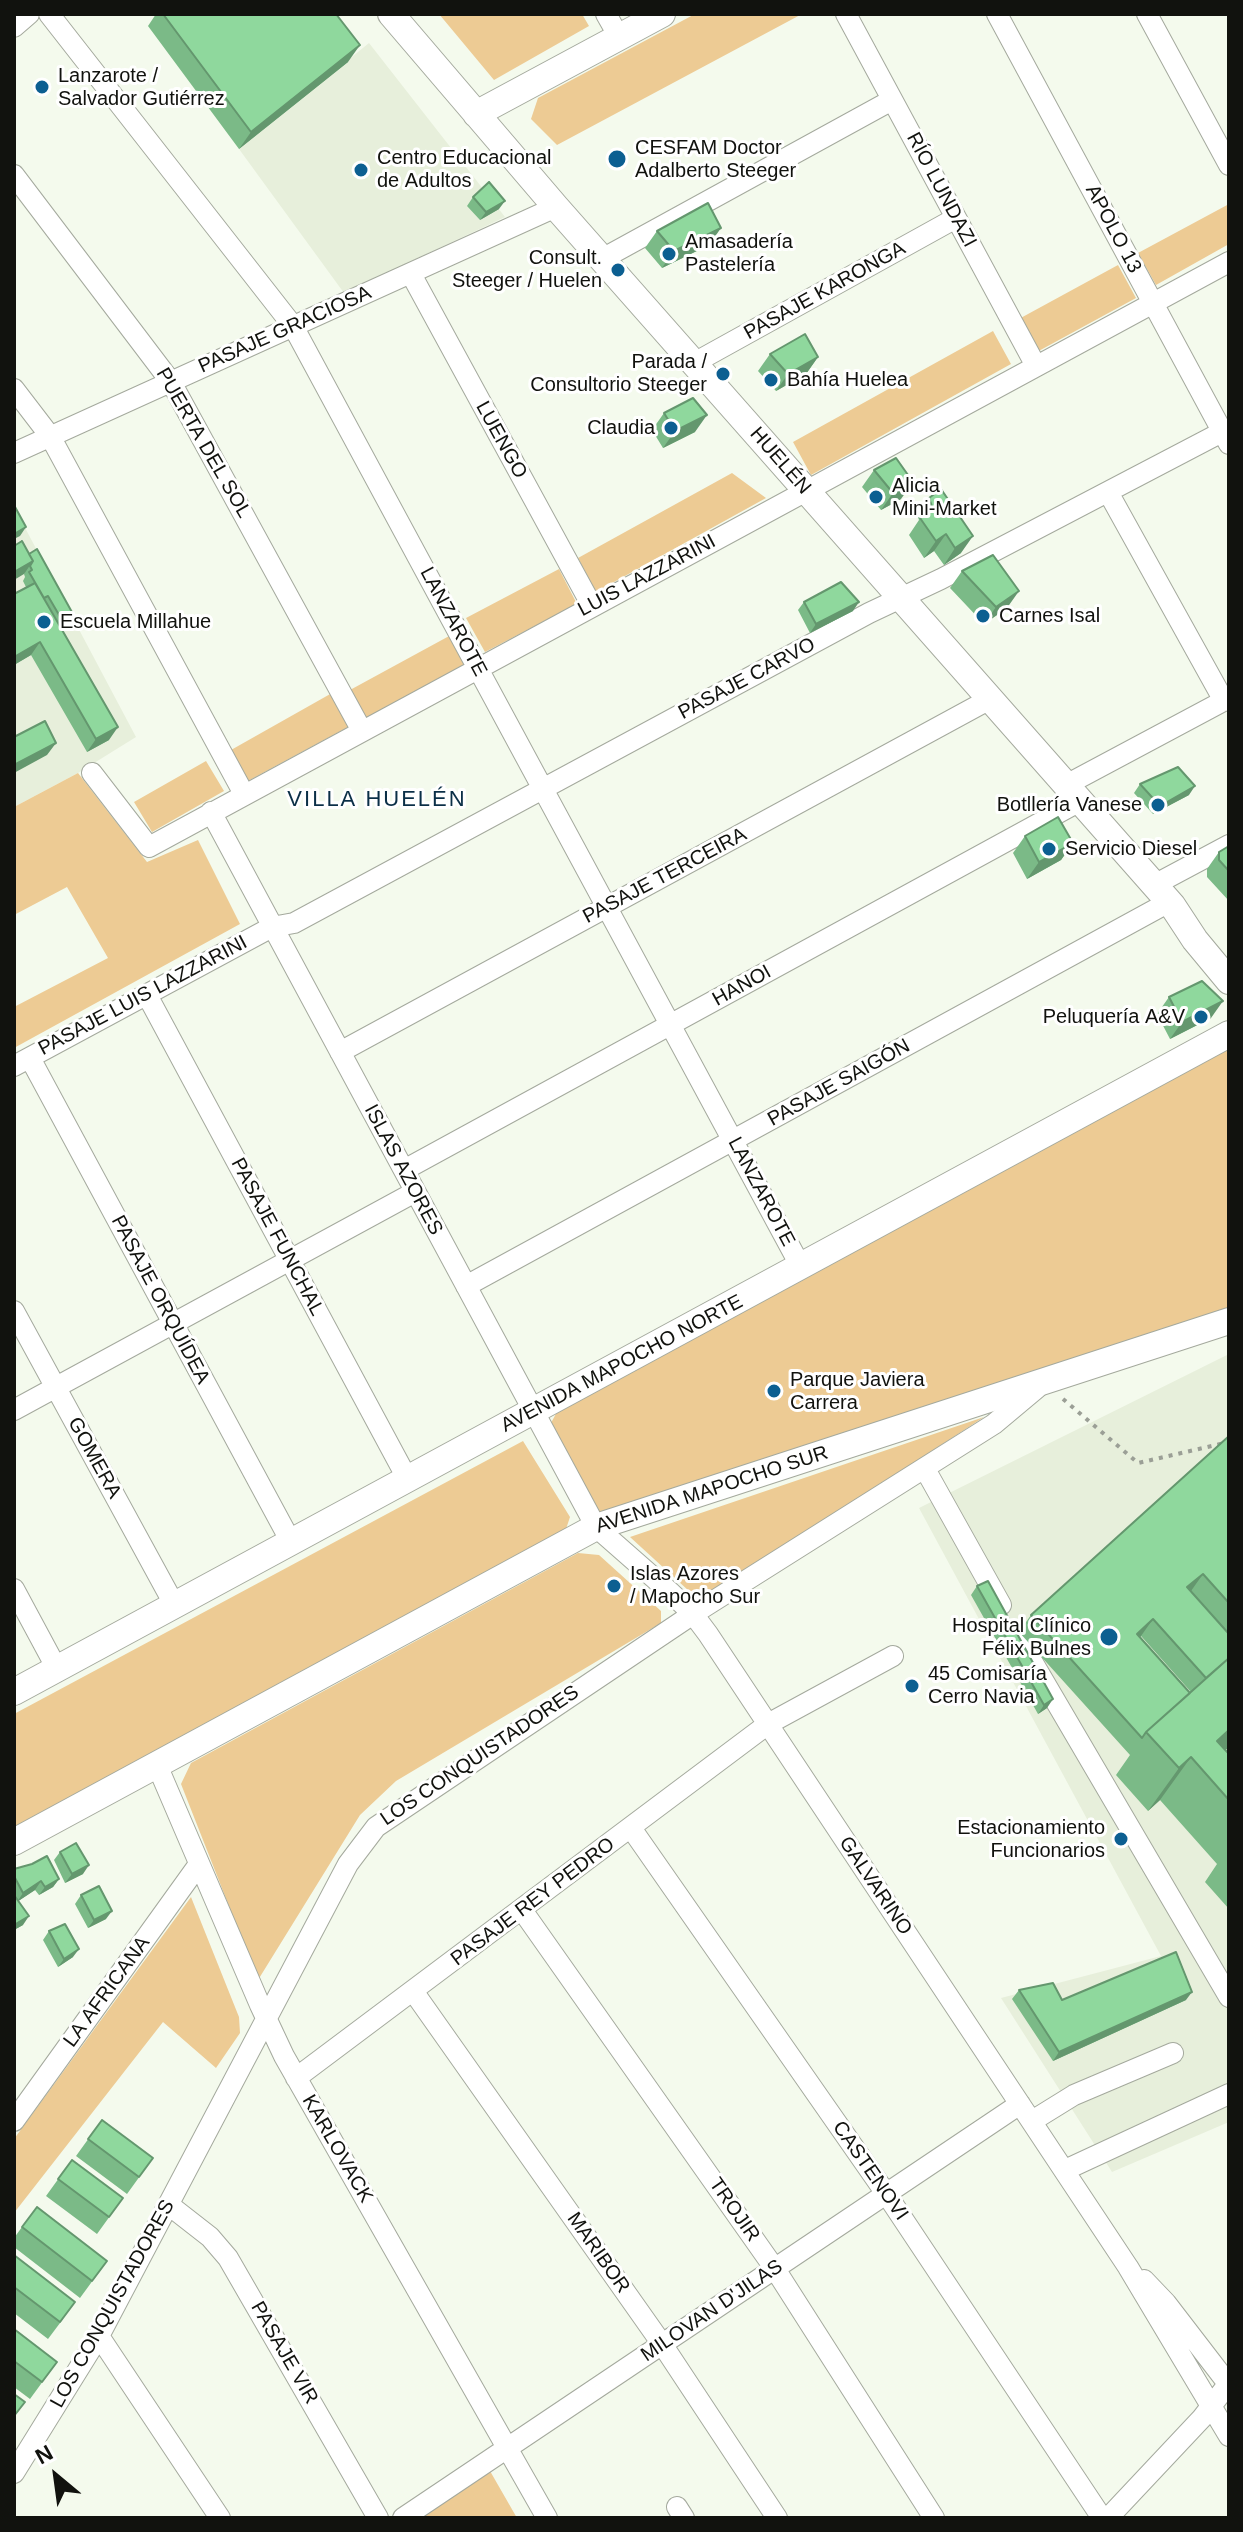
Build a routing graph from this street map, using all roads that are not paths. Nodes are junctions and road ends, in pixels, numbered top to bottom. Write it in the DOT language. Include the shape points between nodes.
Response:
graph roads {
  1 [pos="29,14"];
  2 [pos="49,14"];
  3 [pos="391,14"];
  4 [pos="662,14"];
  5 [pos="846,14"];
  6 [pos="997,14"];
  7 [pos="1147,14"];
  8 [pos="613,26"];
  9 [pos="14,27"];
  10 [pos="892,100"];
  11 [pos="476,114"];
  12 [pos="1229,165"];
  13 [pos="14,175"];
  14 [pos="556,207"];
  15 [pos="956,218"];
  16 [pos="602,259"];
  17 [pos="1229,262"];
  18 [pos="411,274"];
  19 [pos="1153,303"];
  20 [pos="293,326"];
  21 [pos="694,363"];
  22 [pos="1036,366"];
  23 [pos="171,382"];
  24 [pos="14,389"];
  25 [pos="50,436"];
  26 [pos="1226,438"];
  27 [pos="14,453"];
  28 [pos="806,490"];
  29 [pos="1108,492"];
  30 [pos="901,598"];
  31 [pos="592,606"];
  32 [pos="478,668"];
  33 [pos="990,699"];
  34 [pos="1226,700"];
  35 [pos="362,731"];
  36 [pos="92,773"];
  37 [pos="543,789"];
  38 [pos="1073,793"];
  39 [pos="244,794"];
  40 [pos="211,812"];
  41 [pos="1229,845"];
  42 [pos="1165,897"];
  43 [pos="607,907"];
  44 [pos="272,927"];
  45 [pos="1229,957"];
  46 [pos="1229,981"];
  47 [pos="147,995"];
  48 [pos="670,1025"];
  49 [pos="1229,1034"];
  50 [pos="340,1052"];
  51 [pos="22,1062"];
  52 [pos="733,1141"];
  53 [pos="404,1170"];
  54 [pos="415,1192"];
  55 [pos="290,1260"];
  56 [pos="801,1267"];
  57 [pos="466,1286"];
  58 [pos="14,1311"];
  59 [pos="1229,1321"];
  60 [pos="173,1323"];
  61 [pos="1043,1382"];
  62 [pos="55,1387"];
  63 [pos="14,1410"];
  64 [pos="534,1412"];
  65 [pos="925,1469"];
  66 [pos="408,1480"];
  67 [pos="596,1527"];
  68 [pos="291,1542"];
  69 [pos="14,1589"];
  70 [pos="175,1606"];
  71 [pos="693,1614"];
  72 [pos="893,1656"];
  73 [pos="57,1669"];
  74 [pos="14,1692"];
  75 [pos="768,1724"];
  76 [pos="157,1765"];
  77 [pos="631,1828"];
  78 [pos="14,1842"];
  79 [pos="199,1864"];
  80 [pos="522,1910"];
  81 [pos="413,1991"];
  82 [pos="1229,1997"];
  83 [pos="266,2019"];
  84 [pos="1173,2053"];
  85 [pos="296,2078"];
  86 [pos="1229,2094"];
  87 [pos="1026,2113"];
  88 [pos="14,2121"];
  89 [pos="1065,2170"];
  90 [pos="887,2195"];
  91 [pos="169,2205"];
  92 [pos="1128,2267"];
  93 [pos="775,2269"];
  94 [pos="99,2336"];
  95 [pos="662,2344"];
  96 [pos="1229,2384"];
  97 [pos="1213,2406"];
  98 [pos="1229,2436"];
  99 [pos="507,2447"];
  100 [pos="14,2473"];
  101 [pos="220,2518"];
  102 [pos="378,2518"];
  103 [pos="403,2518"];
  104 [pos="547,2518"];
  105 [pos="777,2518"];
  106 [pos="934,2518"];
  107 [pos="1105,2518"];
  1 -- 9 [label="street"];
  2 -- 20 [label="street, LANZAROTE"];
  3 -- 11 [label="main road, HUELÉN"];
  4 -- 8 [label="main road"];
  5 -- 10 [label="street, RÍO LUNDAZI"];
  6 -- 19 [label="street, APOLO 13"];
  7 -- 12 [label="street"];
  8 -- 11 [label="main road"];
  10 -- 15 [label="street, RÍO LUNDAZI"];
  10 -- 16 [label="street"];
  11 -- 14 [label="main road, HUELÉN"];
  13 -- 23 [label="street, PUERTA DEL SOL"];
  14 -- 16 [label="main road, HUELÉN"];
  14 -- 18 [label="street, PASAJE GRACIOSA"];
  15 -- 21 [label="street, PASAJE KARONGA"];
  15 -- 22 [label="street, RÍO LUNDAZI"];
  16 -- 21 [label="main road, HUELÉN"];
  17 -- 19 [label="street, LUIS LAZZARINI"];
  18 -- 20 [label="street, PASAJE GRACIOSA"];
  18 -- 31 [label="street, LUENGO"];
  19 -- 22 [label="street, LUIS LAZZARINI"];
  19 -- 26 [label="street, APOLO 13"];
  20 -- 23 [label="street, PASAJE GRACIOSA"];
  20 -- 32 [label="street, LANZAROTE"];
  21 -- 28 [label="main road, HUELÉN"];
  22 -- 28 [label="street, LUIS LAZZARINI"];
  23 -- 25 [label="street, PASAJE GRACIOSA"];
  23 -- 35 [label="street, PUERTA DEL SOL"];
  24 -- 25 [label="street"];
  25 -- 27 [label="street, PASAJE GRACIOSA"];
  25 -- 39 [label="street"];
  26 -- 29 [label="street, PASAJE CARVO"];
  28 -- 30 [label="main road, HUELÉN"];
  28 -- 31 [label="street, LUIS LAZZARINI"];
  29 -- 30 [label="street, PASAJE CARVO"];
  29 -- 34 [label="street"];
  30 -- 33 [label="main road, HUELÉN"];
  30 -- 37 [label="street, PASAJE CARVO"];
  31 -- 32 [label="street, LUIS LAZZARINI"];
  32 -- 35 [label="street, LUIS LAZZARINI"];
  32 -- 37 [label="street, LANZAROTE"];
  33 -- 38 [label="main road, HUELÉN"];
  33 -- 43 [label="street, PASAJE TERCEIRA"];
  34 -- 38 [label="street, HANOI"];
  35 -- 39 [label="street, LUIS LAZZARINI"];
  36 -- 40 [label="street, LUIS LAZZARINI" via="149,847"];
  37 -- 43 [label="street, LANZAROTE"];
  37 -- 44 [label="street, PASAJE CARVO" via="294,923"];
  38 -- 42 [label="main road, HUELÉN"];
  38 -- 48 [label="street, HANOI"];
  39 -- 40 [label="street, LUIS LAZZARINI"];
  40 -- 44 [label="street, ISLAS AZORES"];
  41 -- 42 [label="street, PASAJE SAIGÓN"];
  42 -- 45 [label="main road, HUELÉN"];
  42 -- 46 [label="main road, HUELÉN"];
  42 -- 52 [label="street, PASAJE SAIGÓN"];
  43 -- 48 [label="street, LANZAROTE"];
  43 -- 50 [label="street, PASAJE TERCEIRA"];
  44 -- 47 [label="street, PASAJE LUIS LAZZARINI"];
  44 -- 50 [label="street, ISLAS AZORES"];
  47 -- 51 [label="street, PASAJE LUIS LAZZARINI"];
  47 -- 55 [label="street, PASAJE FUNCHAL"];
  48 -- 52 [label="street, LANZAROTE"];
  48 -- 53 [label="street, HANOI"];
  49 -- 56 [label="main road, AVENIDA MAPOCHO NORTE"];
  50 -- 53 [label="street, ISLAS AZORES"];
  51 -- 60 [label="street, PASAJE ORQUÍDEA"];
  52 -- 56 [label="street, LANZAROTE"];
  52 -- 57 [label="street, PASAJE SAIGÓN"];
  53 -- 54 [label="street, ISLAS AZORES"];
  54 -- 55 [label="street"];
  54 -- 57 [label="street, ISLAS AZORES"];
  55 -- 60 [label="street"];
  55 -- 66 [label="street, PASAJE FUNCHAL"];
  56 -- 64 [label="main road, AVENIDA MAPOCHO NORTE"];
  57 -- 64 [label="street, ISLAS AZORES"];
  58 -- 62 [label="street, GOMERA"];
  59 -- 61 [label="main road, AVENIDA MAPOCHO SUR"];
  60 -- 62 [label="street"];
  60 -- 68 [label="street, PASAJE ORQUÍDEA"];
  61 -- 65 [label="street, LOS CONQUISTADORES" via="994,1424"];
  61 -- 67 [label="main road, AVENIDA MAPOCHO SUR"];
  62 -- 63 [label="street"];
  62 -- 70 [label="street, GOMERA"];
  64 -- 66 [label="main road, AVENIDA MAPOCHO NORTE"];
  64 -- 67 [label="street, ISLAS AZORES"];
  65 -- 71 [label="street, LOS CONQUISTADORES"];
  65 -- 82 [label="street"];
  66 -- 68 [label="main road, AVENIDA MAPOCHO NORTE"];
  67 -- 71 [label="street, GALVARINO"];
  67 -- 76 [label="main road, AVENIDA MAPOCHO SUR"];
  68 -- 70 [label="main road, AVENIDA MAPOCHO NORTE"];
  69 -- 73 [label="street"];
  70 -- 73 [label="main road, AVENIDA MAPOCHO NORTE"];
  71 -- 75 [label="street, GALVARINO"];
  71 -- 83 [label="street, LOS CONQUISTADORES" via="376,1827 348,1864"];
  72 -- 75 [label="street, PASAJE REY PEDRO"];
  73 -- 74 [label="main road, AVENIDA MAPOCHO NORTE"];
  75 -- 77 [label="street, PASAJE REY PEDRO"];
  75 -- 87 [label="street, GALVARINO"];
  76 -- 78 [label="main road, AVENIDA MAPOCHO SUR"];
  76 -- 79 [label="street, KARLOVACK"];
  77 -- 80 [label="street, PASAJE REY PEDRO"];
  77 -- 90 [label="street, CASTENOVI"];
  79 -- 83 [label="street, KARLOVACK"];
  79 -- 88 [label="street, LA AFRICANA"];
  80 -- 81 [label="street, PASAJE REY PEDRO"];
  80 -- 93 [label="street, TROJIR"];
  81 -- 85 [label="street, PASAJE REY PEDRO"];
  81 -- 95 [label="street, MARIBOR"];
  83 -- 85 [label="street, KARLOVACK"];
  83 -- 91 [label="street, LOS CONQUISTADORES"];
  84 -- 87 [label="street, MILOVAN D'JILAS"];
  85 -- 99 [label="street, KARLOVACK"];
  86 -- 89 [label="street"];
  87 -- 89 [label="street, GALVARINO"];
  87 -- 90 [label="street, MILOVAN D'JILAS"];
  89 -- 92 [label="street, GALVARINO"];
  90 -- 93 [label="street, MILOVAN D'JILAS"];
  90 -- 107 [label="street, CASTENOVI"];
  91 -- 94 [label="street, LOS CONQUISTADORES"];
  91 -- 102 [label="street, PASAJE VIR" via="210,2237 235,2269"];
  92 -- 96 [label="street, GALVARINO" via="1166,2303"];
  92 -- 97 [label="street, GALVARINO"];
  93 -- 95 [label="street, MILOVAN D'JILAS"];
  93 -- 106 [label="street, TROJIR"];
  94 -- 100 [label="street, LOS CONQUISTADORES"];
  94 -- 101 [label="street"];
  95 -- 99 [label="street, MILOVAN D'JILAS"];
  95 -- 105 [label="street, MARIBOR"];
  96 -- 97 [label="street"];
  97 -- 98 [label="street, GALVARINO"];
  97 -- 107 [label="street"];
  99 -- 103 [label="street, MILOVAN D'JILAS"];
  99 -- 104 [label="street, KARLOVACK"];
}
